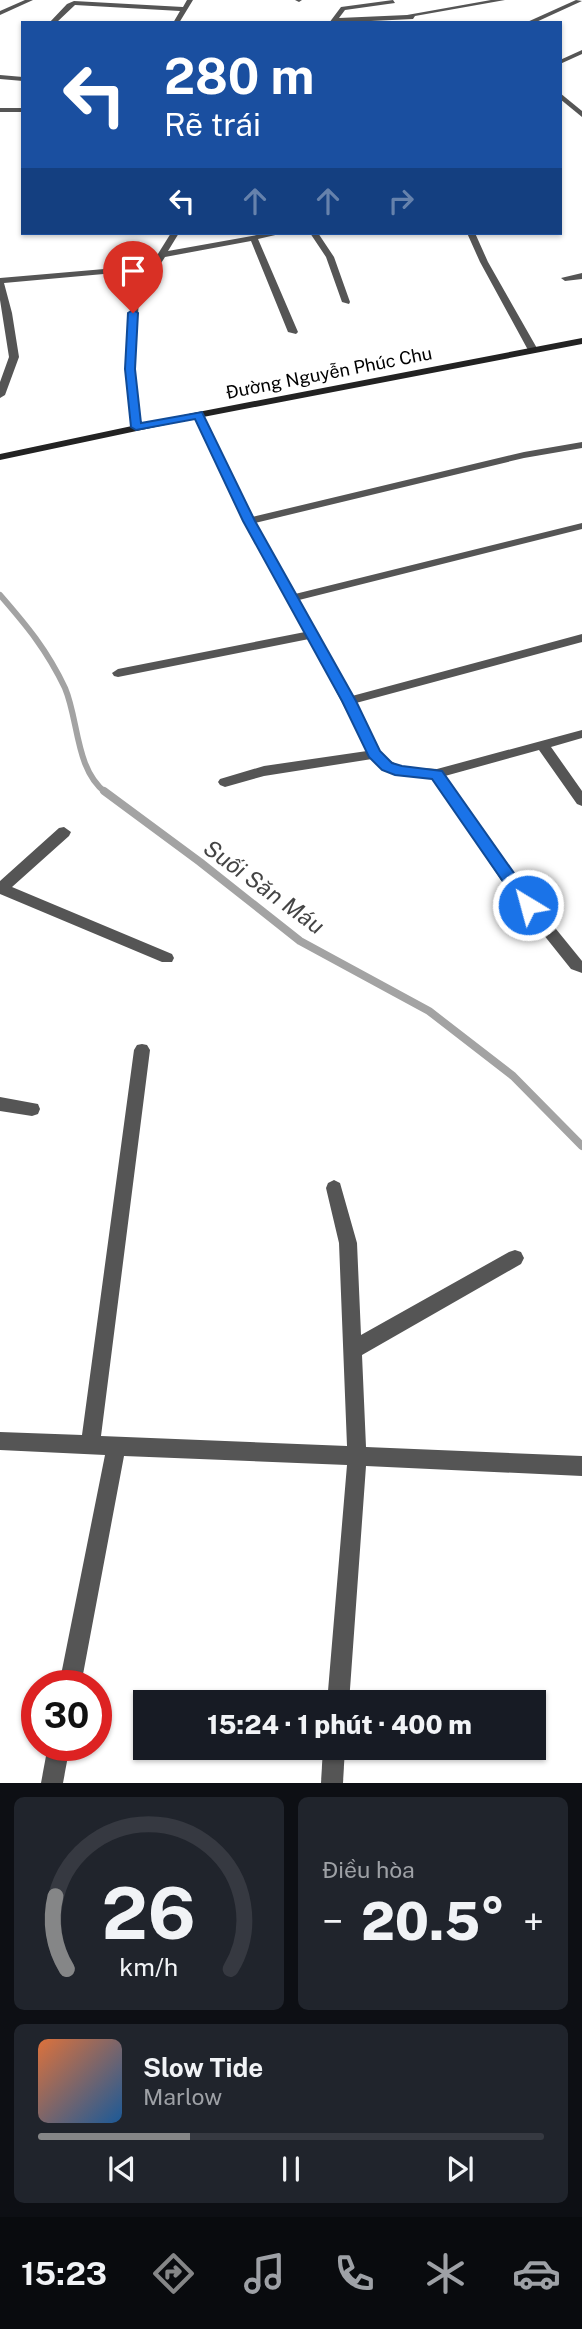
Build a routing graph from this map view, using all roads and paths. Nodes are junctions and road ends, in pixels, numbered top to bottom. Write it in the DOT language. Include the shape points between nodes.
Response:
graph roads {
  1 [pos="30,0"];
  2 [pos="190,0"];
  3 [pos="502,0"];
  4 [pos="392,1"];
  5 [pos="579,1"];
  6 [pos="184,9"];
  7 [pos="0,13"];
  8 [pos="411,16"];
  9 [pos="54,21"];
  10 [pos="177,21"];
  11 [pos="333,21"];
  12 [pos="345,21"];
  13 [pos="417,21"];
  14 [pos="533,21"];
  15 [pos="582,52"];
  16 [pos="562,61"];
  17 [pos="0,77"];
  18 [pos="21,79"];
  19 [pos="562,97"];
  20 [pos="0,110"];
  21 [pos="21,110"];
  22 [pos="580,111"];
  23 [pos="174,235"];
  24 [pos="271,235"];
  25 [pos="315,235"];
  26 [pos="472,235"];
  27 [pos="254,239"];
  28 [pos="160,255"];
  29 [pos="152,267"];
  30 [pos="582,276"];
  31 [pos="565,278"];
  32 [pos="0,282"];
  33 [pos="346,302"];
  34 [pos="293,332"];
  35 [pos="582,341"];
  36 [pos="533,350"];
  37 [pos="0,395"];
  38 [pos="198,415"];
  39 [pos="136,427"];
  40 [pos="582,445"];
  41 [pos="0,457"];
  42 [pos="249,521"];
  43 [pos="582,526"];
  44 [pos="292,598"];
  45 [pos="312,635"];
  46 [pos="582,638"];
  47 [pos="118,673"];
  48 [pos="349,701"];
  49 [pos="582,734"];
  50 [pos="543,746"];
  51 [pos="374,754"];
  52 [pos="437,774"];
  53 [pos="225,782"];
  54 [pos="582,801"];
  55 [pos="64,832"];
  56 [pos="0,888"];
  57 [pos="167,958"];
  58 [pos="582,967"];
  59 [pos="142,1050"];
  60 [pos="0,1104"];
  61 [pos="32,1109"];
  62 [pos="334,1188"];
  63 [pos="516,1258"];
  64 [pos="354,1349"];
  65 [pos="0,1441"];
  66 [pos="90,1445"];
  67 [pos="116,1446"];
  68 [pos="357,1456"];
  69 [pos="582,1466"];
  70 [pos="74,1670"];
  71 [pos="339,1690"];
  72 [pos="333,1760"];
  73 [pos="56,1761"];
  74 [pos="52,1783"];
  75 [pos="332,1783"];
  1 -- 7 [label="street"];
  2 -- 6 [label="street"];
  3 -- 8 [label="street"];
  4 -- 8 [label="street"];
  4 -- 11 [label="street" via="343,8"];
  5 -- 14 [label="street"];
  6 -- 9 [label="street" via="74,3"];
  6 -- 10 [label="street"];
  8 -- 12 [label="street"];
  8 -- 13 [label="street"];
  15 -- 16 [label="street"];
  17 -- 18 [label="street"];
  19 -- 22 [label="street"];
  20 -- 21 [label="street"];
  23 -- 28 [label="street"];
  24 -- 27 [label="street"];
  25 -- 33 [label="street" via="330,257"];
  26 -- 36 [label="street"];
  27 -- 28 [label="street"];
  27 -- 34 [label="street"];
  28 -- 29 [label="street"];
  29 -- 32 [label="street"];
  29 -- 39 [label="street" via="139,289 133,313 130,369"];
  30 -- 31 [label="street"];
  32 -- 37 [label="street" via="14,357"];
  35 -- 36 [label="street, Đường Nguyễn Phúc Chu"];
  36 -- 38 [label="street, Đường Nguyễn Phúc Chu"];
  38 -- 39 [label="street, Đường Nguyễn Phúc Chu"];
  38 -- 42 [label="street"];
  39 -- 41 [label="street, Đường Nguyễn Phúc Chu"];
  40 -- 42 [label="street"];
  42 -- 44 [label="street"];
  43 -- 44 [label="street"];
  44 -- 45 [label="street"];
  45 -- 47 [label="street"];
  45 -- 48 [label="street"];
  46 -- 48 [label="street"];
  48 -- 51 [label="street"];
  49 -- 50 [label="street"];
  50 -- 52 [label="street"];
  50 -- 54 [label="street"];
  51 -- 52 [label="street" via="400,771"];
  51 -- 53 [label="street" via="264,771"];
  52 -- 58 [label="street" via="512,885"];
  55 -- 56 [label="street"];
  56 -- 57 [label="street"];
  59 -- 66 [label="street"];
  60 -- 61 [label="street"];
  62 -- 64 [label="street" via="348,1243"];
  63 -- 64 [label="street"];
  64 -- 68 [label="street"];
  65 -- 66 [label="street"];
  66 -- 67 [label="street"];
  67 -- 68 [label="street"];
  67 -- 70 [label="street"];
  68 -- 69 [label="street"];
  68 -- 71 [label="street"];
  72 -- 75 [label="street"];
  73 -- 74 [label="street"];
}
